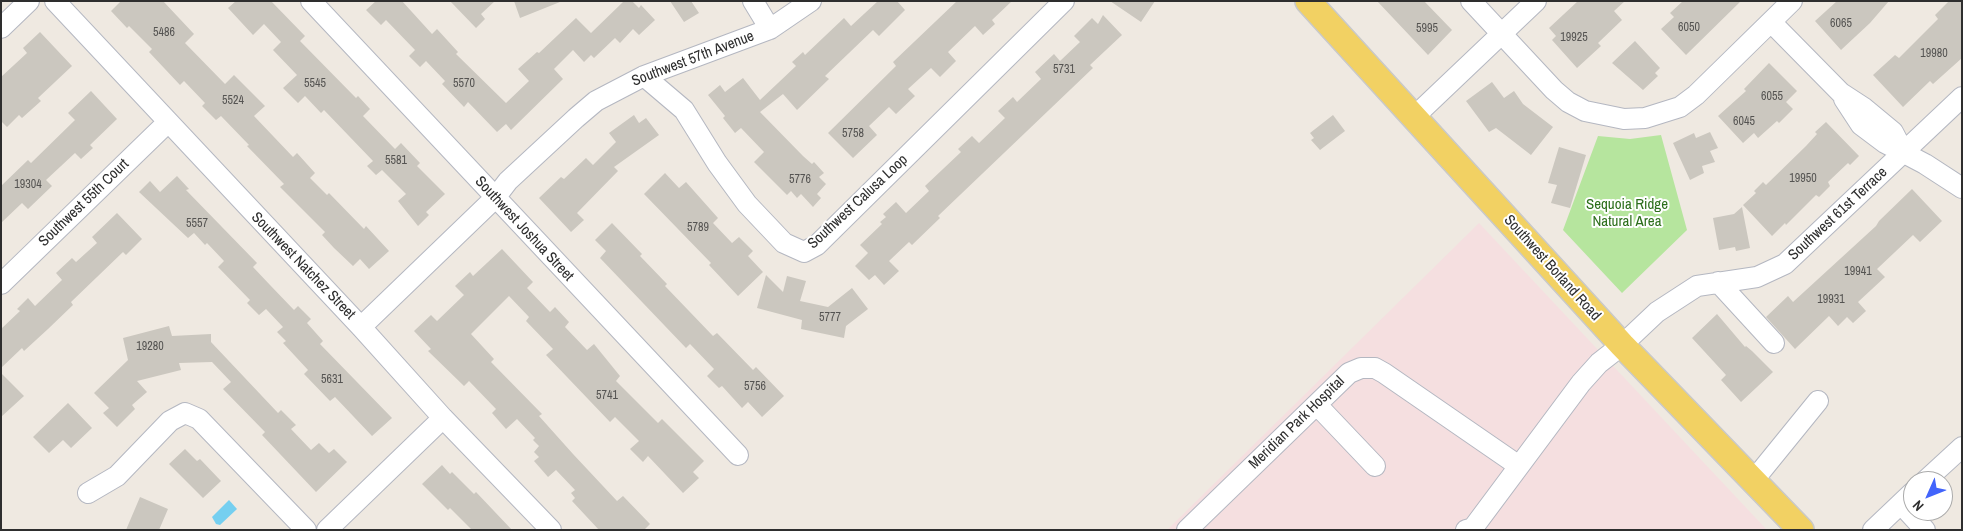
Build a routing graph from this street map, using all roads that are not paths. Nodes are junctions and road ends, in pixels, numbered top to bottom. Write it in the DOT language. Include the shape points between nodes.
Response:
graph roads {
  1 [pos="29,1"];
  2 [pos="55,1"];
  3 [pos="311,1"];
  4 [pos="752,1"];
  5 [pos="811,1"];
  6 [pos="1064,1"];
  7 [pos="1308,1"];
  8 [pos="1471,1"];
  9 [pos="1536,1"];
  10 [pos="1792,1"];
  11 [pos="1771,22"];
  12 [pos="1,28"];
  13 [pos="770,29"];
  14 [pos="1502,35"];
  15 [pos="644,76"];
  16 [pos="1962,97"];
  17 [pos="1415,116"];
  18 [pos="168,123"];
  19 [pos="1904,153"];
  20 [pos="1962,188"];
  21 [pos="495,198"];
  22 [pos="1718,282"];
  23 [pos="1,284"];
  24 [pos="361,327"];
  25 [pos="1774,343"];
  26 [pos="1622,345"];
  27 [pos="1818,401"];
  28 [pos="1317,405"];
  29 [pos="444,418"];
  30 [pos="1962,447"];
  31 [pos="738,455"];
  32 [pos="1375,466"];
  33 [pos="1519,466"];
  34 [pos="1936,471"];
  35 [pos="1752,481"];
  36 [pos="88,493"];
  37 [pos="1903,502"];
  38 [pos="1200,526"];
  39 [pos="1471,529"];
  40 [pos="306,530"];
  41 [pos="328,530"];
  42 [pos="551,530"];
  43 [pos="1801,530"];
  44 [pos="1873,530"];
  1 -- 12 [label="street"];
  2 -- 18 [label="street, Southwest Natchez Street"];
  3 -- 21 [label="street, Southwest Joshua Street"];
  4 -- 13 [label="street"];
  5 -- 13 [label="street, Southwest 57th Avenue"];
  6 -- 15 [label="street, Southwest Calusa Loop" via="817,245 804,252 784,243 747,204 684,110"];
  7 -- 17 [label="main road, Southwest Borland Road"];
  8 -- 14 [label="street"];
  9 -- 14 [label="street"];
  10 -- 11 [label="street"];
  11 -- 14 [label="street" via="1686,103 1667,113 1645,118 1603,116 1568,102"];
  11 -- 19 [label="street" via="1841,93 1893,132"];
  13 -- 15 [label="street, Southwest 57th Avenue"];
  14 -- 17 [label="street"];
  15 -- 21 [label="street, Southwest 57th Avenue" via="596,101 508,181"];
  16 -- 19 [label="street, Southwest 61st Terrace"];
  17 -- 26 [label="main road, Southwest Borland Road"];
  18 -- 23 [label="street, Southwest 55th Court"];
  18 -- 24 [label="street, Southwest Natchez Street"];
  19 -- 20 [label="street"];
  19 -- 22 [label="street, Southwest 61st Terrace" via="1785,264 1757,276"];
  21 -- 24 [label="street, Southwest 57th Avenue"];
  21 -- 31 [label="street, Southwest Joshua Street"];
  22 -- 25 [label="street"];
  22 -- 26 [label="street, Southwest 61st Terrace" via="1697,286 1667,304"];
  24 -- 29 [label="street, Southwest Natchez Street"];
  26 -- 33 [label="street" via="1599,362 1581,383"];
  26 -- 35 [label="main road, Southwest Borland Road"];
  27 -- 35 [label="street"];
  28 -- 32 [label="street"];
  28 -- 33 [label="street, Meridian Park Hospital" via="1349,373 1361,368 1375,368"];
  28 -- 38 [label="street, Meridian Park Hospital"];
  29 -- 41 [label="street"];
  29 -- 42 [label="street, Southwest Natchez Street"];
  30 -- 34 [label="street"];
  33 -- 39 [label="street"];
  35 -- 43 [label="main road, Southwest Borland Road"];
  36 -- 40 [label="street" via="117,476 170,421 185,413 199,419"];
  37 -- 44 [label="street"];
}
